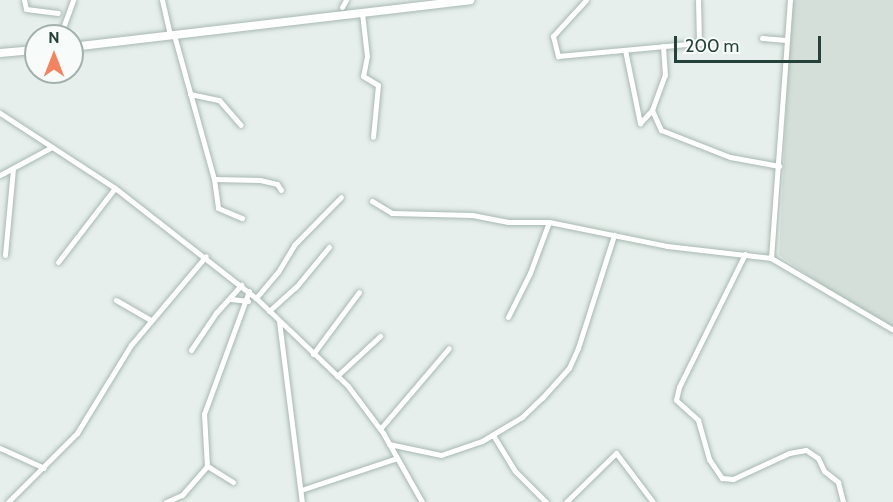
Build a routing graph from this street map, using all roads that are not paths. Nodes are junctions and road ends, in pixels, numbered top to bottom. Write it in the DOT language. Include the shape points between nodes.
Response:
graph roads {
  1 [pos="24,0"];
  2 [pos="73,0"];
  3 [pos="162,0"];
  4 [pos="346,0"];
  5 [pos="470,0"];
  6 [pos="586,0"];
  7 [pos="698,0"];
  8 [pos="790,0"];
  9 [pos="455,1"];
  10 [pos="429,3"];
  11 [pos="412,4"];
  12 [pos="342,7"];
  13 [pos="58,13"];
  14 [pos="362,13"];
  15 [pos="64,24"];
  16 [pos="172,35"];
  17 [pos="762,38"];
  18 [pos="786,40"];
  19 [pos="84,46"];
  20 [pos="663,46"];
  21 [pos="625,50"];
  22 [pos="24,51"];
  23 [pos="0,53"];
  24 [pos="190,94"];
  25 [pos="652,110"];
  26 [pos="0,113"];
  27 [pos="241,125"];
  28 [pos="373,136"];
  29 [pos="52,147"];
  30 [pos="779,166"];
  31 [pos="13,169"];
  32 [pos="0,175"];
  33 [pos="214,179"];
  34 [pos="115,188"];
  35 [pos="281,190"];
  36 [pos="340,197"];
  37 [pos="372,201"];
  38 [pos="242,218"];
  39 [pos="549,222"];
  40 [pos="614,235"];
  41 [pos="329,247"];
  42 [pos="745,254"];
  43 [pos="5,255"];
  44 [pos="206,256"];
  45 [pos="771,258"];
  46 [pos="58,262"];
  47 [pos="241,285"];
  48 [pos="249,291"];
  49 [pos="359,292"];
  50 [pos="256,298"];
  51 [pos="231,299"];
  52 [pos="116,300"];
  53 [pos="248,301"];
  54 [pos="269,311"];
  55 [pos="508,317"];
  56 [pos="150,320"];
  57 [pos="278,320"];
  58 [pos="893,330"];
  59 [pos="380,336"];
  60 [pos="449,348"];
  61 [pos="191,350"];
  62 [pos="313,354"];
  63 [pos="337,376"];
  64 [pos="380,429"];
  65 [pos="493,435"];
  66 [pos="389,444"];
  67 [pos="0,447"];
  68 [pos="397,458"];
  69 [pos="207,466"];
  70 [pos="44,468"];
  71 [pos="233,482"];
  72 [pos="301,490"];
  73 [pos="8,502"];
  74 [pos="166,502"];
  75 [pos="302,502"];
  76 [pos="422,502"];
  77 [pos="546,502"];
  78 [pos="566,502"];
  79 [pos="653,502"];
  80 [pos="843,502"];
  1 -- 13 [label="street" via="26,9"];
  2 -- 15 [label="street"];
  3 -- 16 [label="street"];
  4 -- 12 [label="street"];
  5 -- 9 [label="street"];
  6 -- 21 [label="street" via="553,36 558,56"];
  7 -- 20 [label="street" via="700,41"];
  8 -- 18 [label="street"];
  9 -- 10 [label="street"];
  10 -- 11 [label="street"];
  11 -- 14 [label="street"];
  14 -- 16 [label="street"];
  14 -- 28 [label="street" via="368,56 363,76 378,86"];
  16 -- 19 [label="street"];
  16 -- 24 [label="street"];
  17 -- 18 [label="street"];
  18 -- 30 [label="street"];
  20 -- 21 [label="street"];
  20 -- 25 [label="street" via="665,75"];
  21 -- 25 [label="street" via="640,123"];
  22 -- 23 [label="street"];
  24 -- 27 [label="street" via="219,100"];
  24 -- 33 [label="street"];
  25 -- 30 [label="street" via="661,130 730,158"];
  26 -- 29 [label="street"];
  29 -- 31 [label="street"];
  29 -- 34 [label="street"];
  30 -- 45 [label="street"];
  31 -- 32 [label="street"];
  31 -- 43 [label="street"];
  33 -- 35 [label="street" via="260,180 277,184"];
  33 -- 38 [label="street" via="218,208"];
  34 -- 44 [label="street"];
  34 -- 46 [label="street"];
  36 -- 50 [label="street" via="294,245"];
  37 -- 39 [label="street" via="392,213"];
  39 -- 40 [label="street"];
  39 -- 55 [label="street"];
  40 -- 42 [label="street" via="667,246"];
  40 -- 65 [label="street" via="569,368 522,417"];
  41 -- 54 [label="street" via="296,287"];
  42 -- 45 [label="street"];
  42 -- 80 [label="street" via="676,400 698,420 709,459 722,478 734,479 789,453 806,450 838,482"];
  44 -- 47 [label="street"];
  44 -- 56 [label="street"];
  45 -- 58 [label="street"];
  47 -- 48 [label="street"];
  47 -- 51 [label="street"];
  48 -- 50 [label="street"];
  48 -- 53 [label="street"];
  49 -- 62 [label="street"];
  50 -- 54 [label="street"];
  51 -- 53 [label="street"];
  51 -- 61 [label="street" via="216,313"];
  52 -- 56 [label="street"];
  53 -- 69 [label="street" via="207,401"];
  54 -- 57 [label="street"];
  56 -- 70 [label="street" via="77,433"];
  57 -- 62 [label="street"];
  57 -- 72 [label="street"];
  59 -- 63 [label="street"];
  60 -- 64 [label="street"];
  62 -- 63 [label="street"];
  63 -- 64 [label="street"];
  64 -- 66 [label="street"];
  65 -- 66 [label="street" via="441,454"];
  65 -- 77 [label="street" via="515,471"];
  66 -- 68 [label="street"];
  67 -- 70 [label="street"];
  68 -- 72 [label="street"];
  68 -- 76 [label="street"];
  69 -- 71 [label="street"];
  69 -- 74 [label="street" via="182,495"];
  70 -- 73 [label="street"];
  72 -- 75 [label="street"];
  78 -- 79 [label="street" via="616,453"];
}
